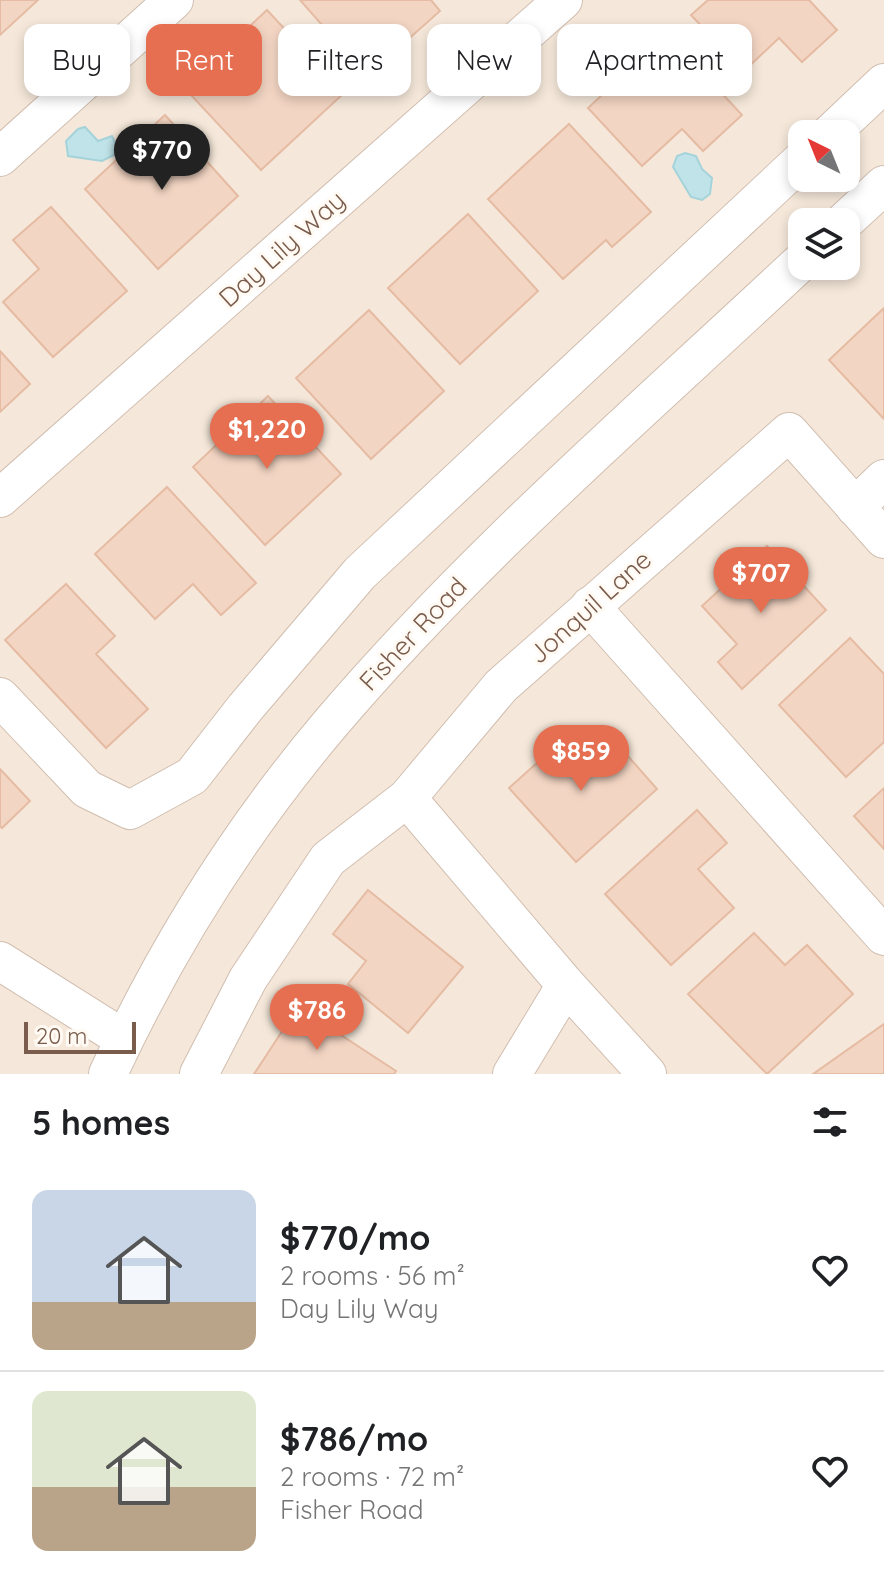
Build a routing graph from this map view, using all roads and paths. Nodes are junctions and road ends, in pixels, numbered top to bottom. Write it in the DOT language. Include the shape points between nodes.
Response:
graph roads {
  1 [pos="174,0"];
  2 [pos="563,0"];
  3 [pos="884,83"];
  4 [pos="845,120"];
  5 [pos="0,157"];
  6 [pos="788,173"];
  7 [pos="884,185"];
  8 [pos="859,208"];
  9 [pos="788,274"];
  10 [pos="884,479"];
  11 [pos="0,498"];
  12 [pos="855,507"];
  13 [pos="884,539"];
  14 [pos="590,606"];
  15 [pos="0,697"];
  16 [pos="407,798"];
  17 [pos="884,936"];
  18 [pos="0,961"];
  19 [pos="566,985"];
  20 [pos="124,1039"];
  21 [pos="108,1074"];
  22 [pos="199,1074"];
  23 [pos="512,1074"];
  24 [pos="647,1074"];
  1 -- 5 [label="street"];
  2 -- 11 [label="street, Day Lily Way"];
  3 -- 4 [label="street"];
  6 -- 15 [label="street" via="360,573 192,776 130,810 87,789"];
  7 -- 8 [label="street"];
  9 -- 20 [label="street, Fisher Road" via="453,589 330,724 218,872"];
  10 -- 12 [label="street"];
  12 -- 13 [label="street"];
  12 -- 14 [label="street, Jonquil Lane" via="789,432"];
  14 -- 16 [label="street, Jonquil Lane" via="501,686"];
  14 -- 17 [label="street"];
  16 -- 19 [label="street"];
  16 -- 22 [label="street, Jonquil Lane" via="328,859 248,979"];
  18 -- 20 [label="street"];
  19 -- 23 [label="street"];
  19 -- 24 [label="street"];
  20 -- 21 [label="street, Fisher Road"];
}
